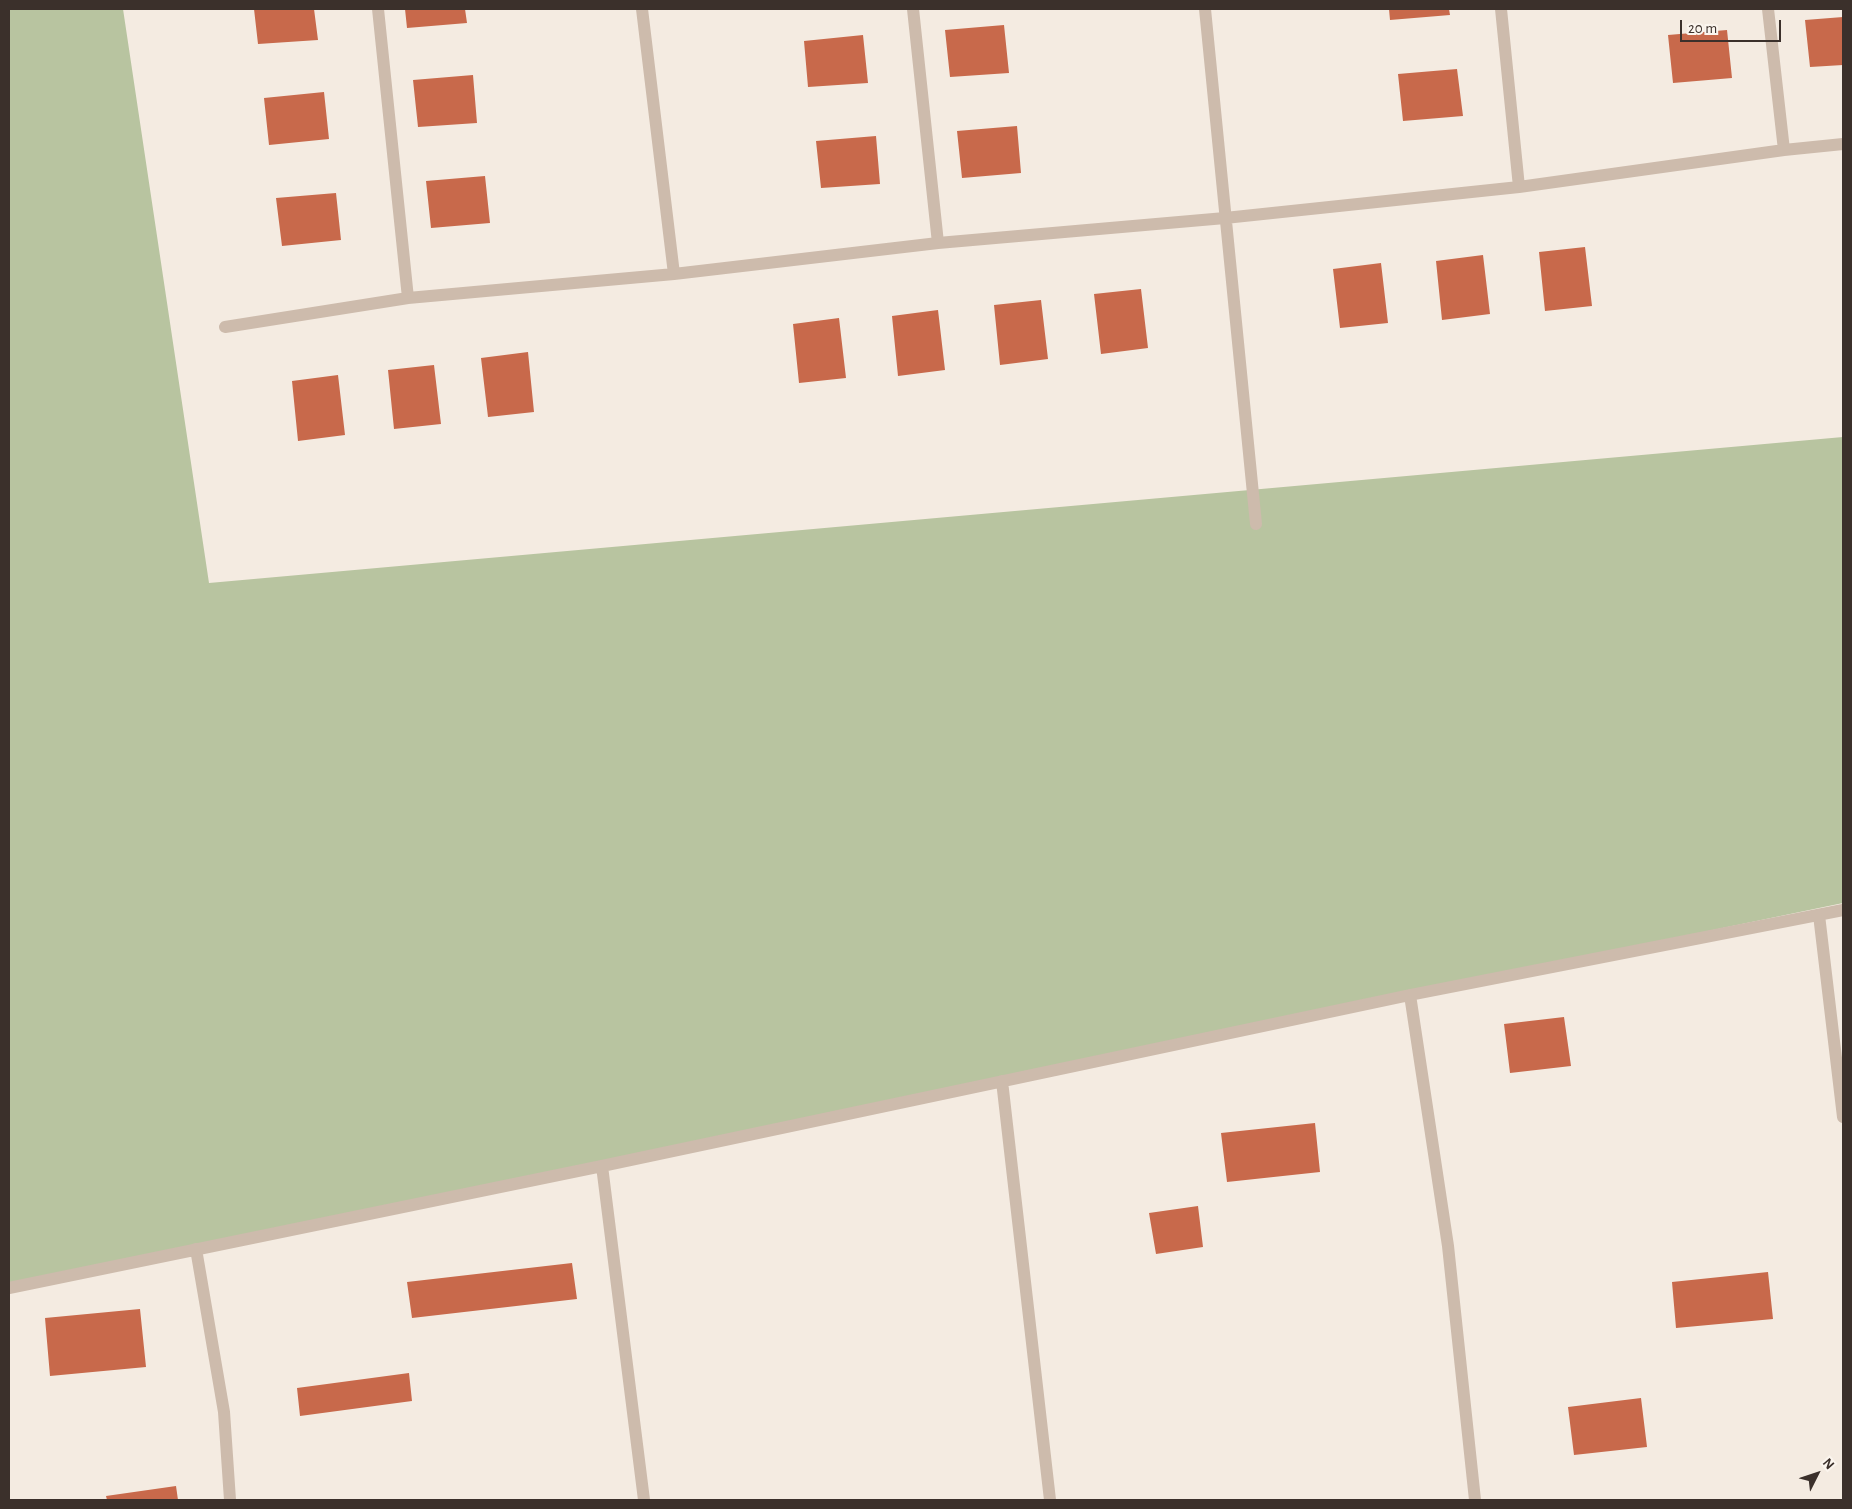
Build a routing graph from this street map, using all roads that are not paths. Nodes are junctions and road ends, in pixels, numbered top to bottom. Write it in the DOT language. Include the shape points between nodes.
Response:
graph roads {
  1 [pos="378,9"];
  2 [pos="642,9"];
  3 [pos="913,9"];
  4 [pos="1205,9"];
  5 [pos="1501,9"];
  6 [pos="1768,9"];
  7 [pos="1843,144"];
  8 [pos="1784,150"];
  9 [pos="1519,187"];
  10 [pos="1225,218"];
  11 [pos="938,243"];
  12 [pos="674,274"];
  13 [pos="408,298"];
  14 [pos="225,327"];
  15 [pos="1256,524"];
  16 [pos="1843,910"];
  17 [pos="1819,915"];
  18 [pos="1410,995"];
  19 [pos="1002,1081"];
  20 [pos="1843,1117"];
  21 [pos="602,1166"];
  22 [pos="196,1249"];
  23 [pos="9,1288"];
  24 [pos="230,1500"];
  25 [pos="644,1500"];
  26 [pos="1050,1500"];
  27 [pos="1475,1500"];
  1 -- 13 [label="street"];
  2 -- 12 [label="street"];
  3 -- 11 [label="street"];
  4 -- 10 [label="street"];
  5 -- 9 [label="street"];
  6 -- 8 [label="street"];
  7 -- 8 [label="street"];
  8 -- 9 [label="street"];
  9 -- 10 [label="street"];
  10 -- 11 [label="street"];
  10 -- 15 [label="street"];
  11 -- 12 [label="street"];
  12 -- 13 [label="street"];
  13 -- 14 [label="street"];
  16 -- 17 [label="street"];
  17 -- 18 [label="street"];
  17 -- 20 [label="street"];
  18 -- 19 [label="street"];
  18 -- 27 [label="street" via="1448,1246"];
  19 -- 21 [label="street"];
  19 -- 26 [label="street"];
  21 -- 22 [label="street"];
  21 -- 25 [label="street"];
  22 -- 23 [label="street"];
  22 -- 24 [label="street" via="224,1412"];
}
